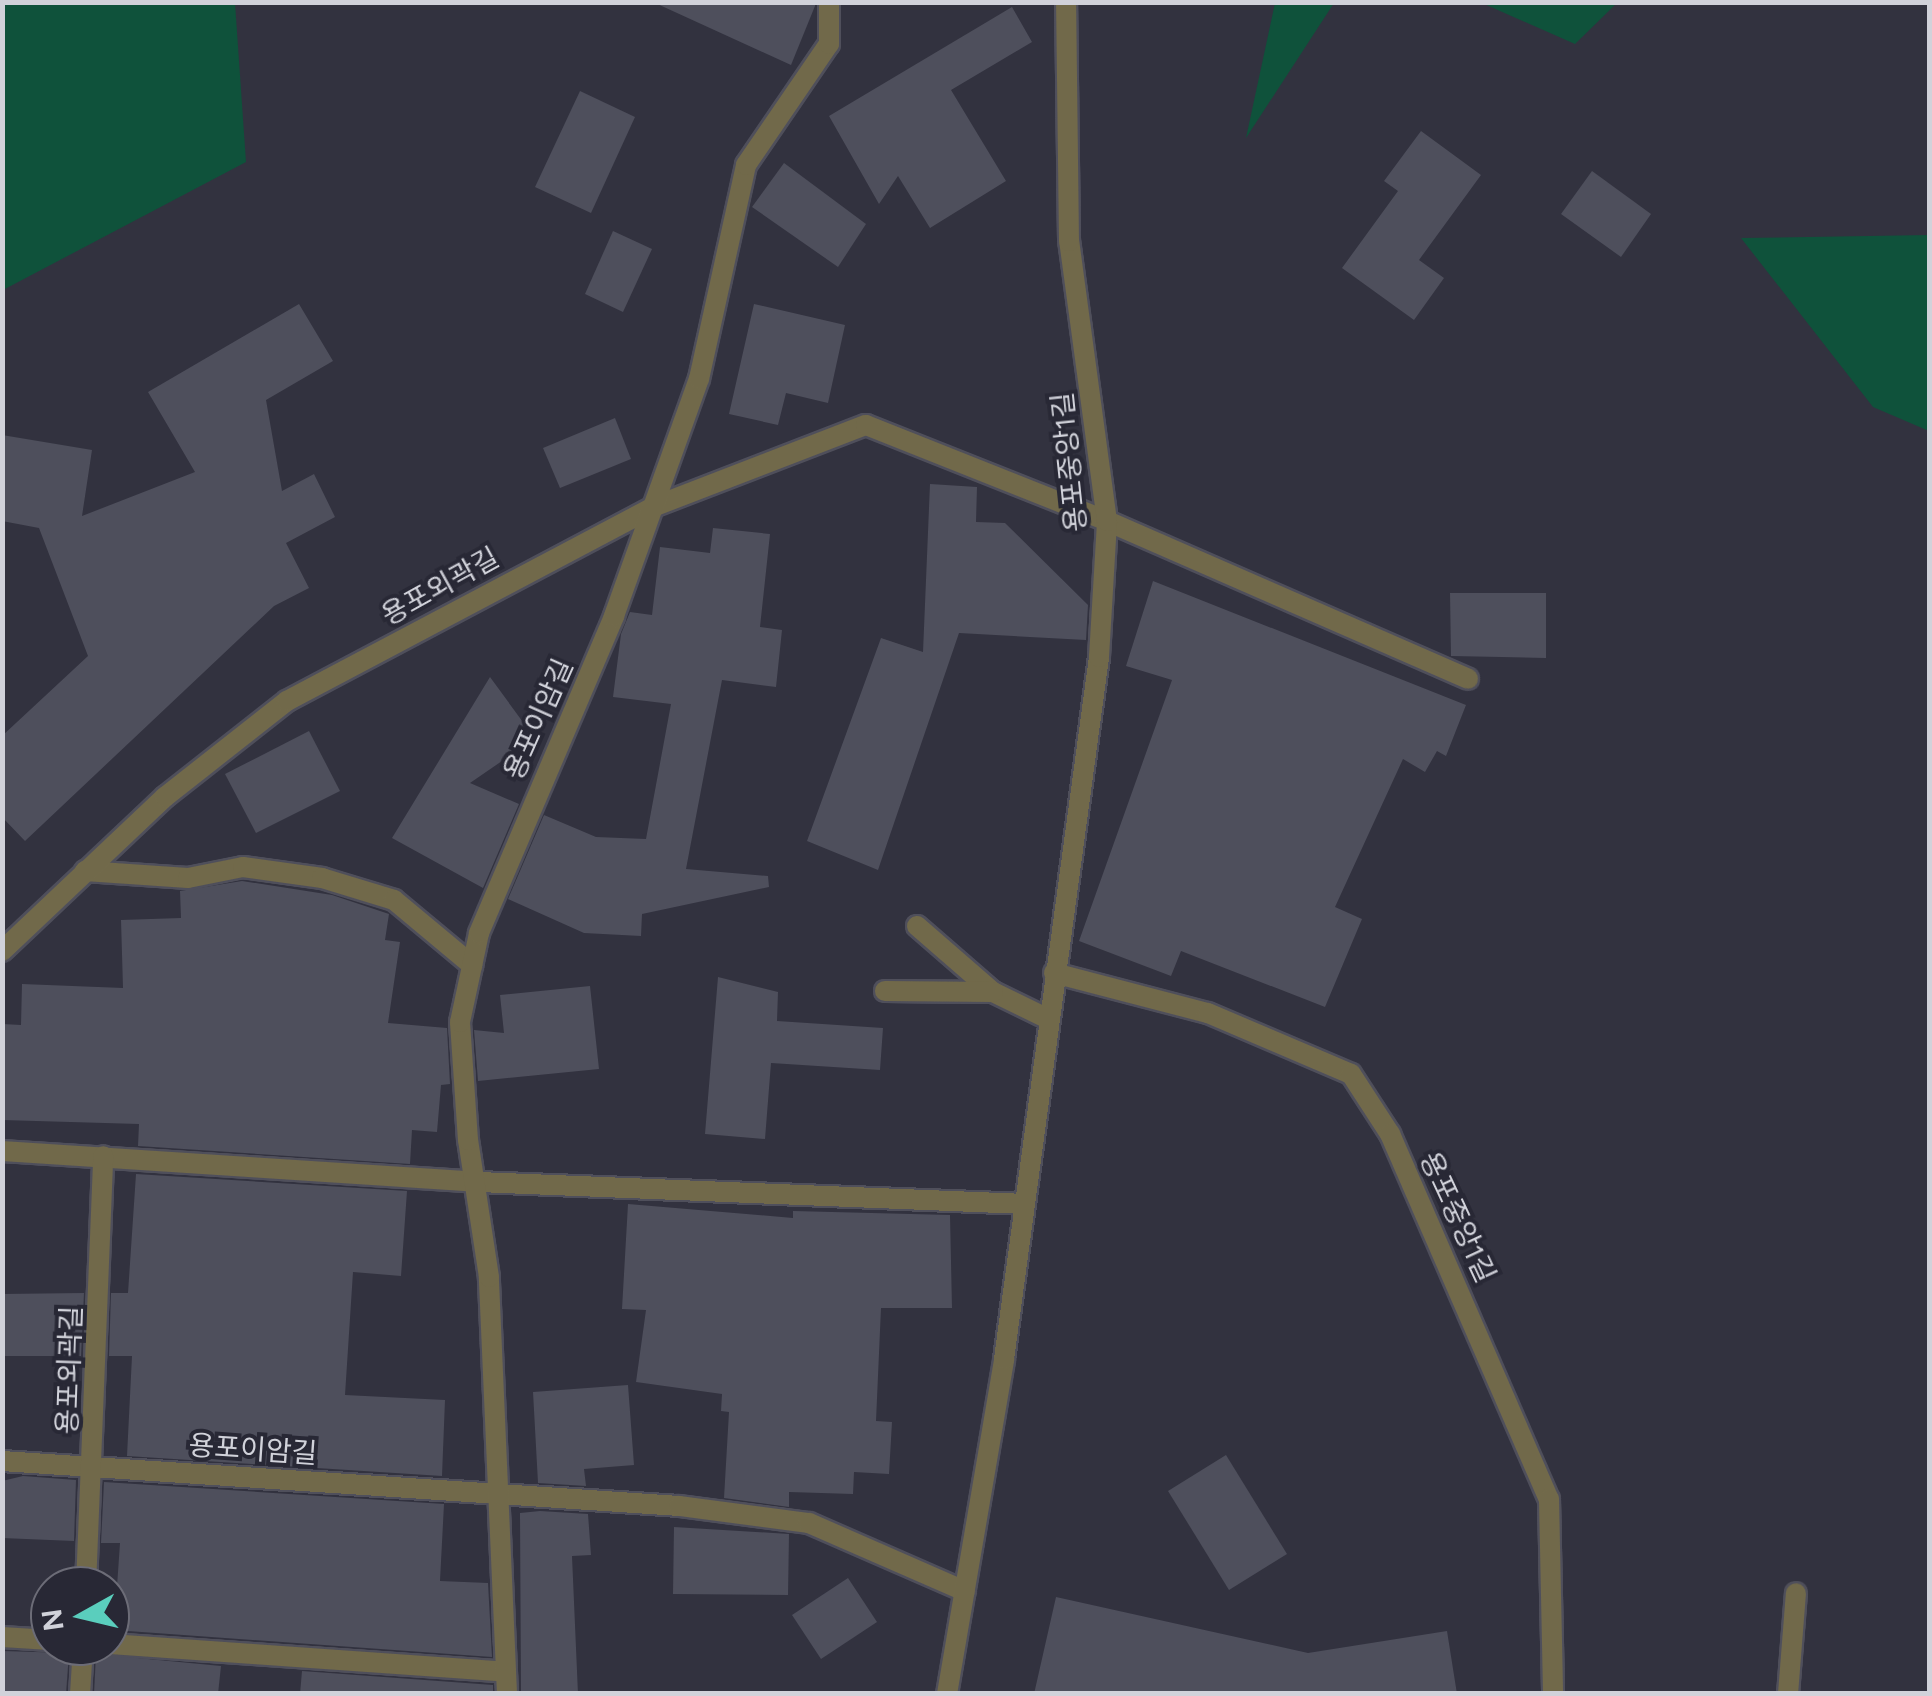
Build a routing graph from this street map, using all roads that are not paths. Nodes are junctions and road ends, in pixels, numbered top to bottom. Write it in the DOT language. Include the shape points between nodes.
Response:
graph roads {
  1 [pos="829,2"];
  2 [pos="1066,2"];
  3 [pos="653,507"];
  4 [pos="1107,521"];
  5 [pos="1468,679"];
  6 [pos="85,872"];
  7 [pos="916,926"];
  8 [pos="2,951"];
  9 [pos="472,966"];
  10 [pos="1054,972"];
  11 [pos="885,991"];
  12 [pos="993,992"];
  13 [pos="1048,1020"];
  14 [pos="2,1150"];
  15 [pos="104,1156"];
  16 [pos="478,1182"];
  17 [pos="1025,1204"];
  18 [pos="2,1460"];
  19 [pos="93,1466"];
  20 [pos="500,1494"];
  21 [pos="87,1566"];
  22 [pos="965,1591"];
  23 [pos="1796,1593"];
  24 [pos="2,1637"];
  25 [pos="30,1639"];
  26 [pos="130,1645"];
  27 [pos="82,1666"];
  28 [pos="506,1672"];
  29 [pos="80,1694"];
  30 [pos="507,1694"];
  31 [pos="947,1694"];
  32 [pos="1553,1694"];
  33 [pos="1788,1694"];
  1 -- 3 [label="street, 용포이암길" via="829,44 746,165 699,379"];
  2 -- 4 [label="street, 용포중앙1길" via="1068,241"];
  3 -- 4 [label="street, 용포외곽길" via="866,425"];
  3 -- 6 [label="street, 용포외곽길" via="287,701 165,797"];
  3 -- 9 [label="street, 용포이암길" via="614,616 510,850"];
  4 -- 5 [label="street"];
  4 -- 10 [label="street, 용포중앙1길" via="1099,657"];
  6 -- 8 [label="street, 용포외곽길"];
  6 -- 9 [label="street" via="188,878 243,867 322,878 394,900"];
  7 -- 12 [label="street"];
  9 -- 16 [label="street, 용포이암길" via="460,1022"];
  10 -- 13 [label="street, 용포중앙1길"];
  10 -- 32 [label="street, 용포중앙1길" via="1208,1013 1351,1074 1390,1134 1549,1499"];
  11 -- 12 [label="street"];
  12 -- 13 [label="street"];
  13 -- 17 [label="street, 용포중앙1길"];
  14 -- 15 [label="street"];
  15 -- 16 [label="street"];
  15 -- 19 [label="street, 용포외곽길"];
  16 -- 17 [label="street"];
  16 -- 20 [label="street, 용포이암길"];
  17 -- 22 [label="street, 용포중앙1길"];
  18 -- 19 [label="street, 용포이암길"];
  19 -- 20 [label="street, 용포이암길"];
  19 -- 21 [label="street, 용포외곽길"];
  20 -- 22 [label="street, 용포이암길" via="809,1522"];
  20 -- 28 [label="street, 용포이암길"];
  22 -- 31 [label="street, 용포중앙1길"];
  23 -- 33 [label="street"];
  24 -- 25 [label="street"];
  26 -- 28 [label="street"];
  27 -- 29 [label="street"];
  28 -- 30 [label="street, 용포이암길"];
}
